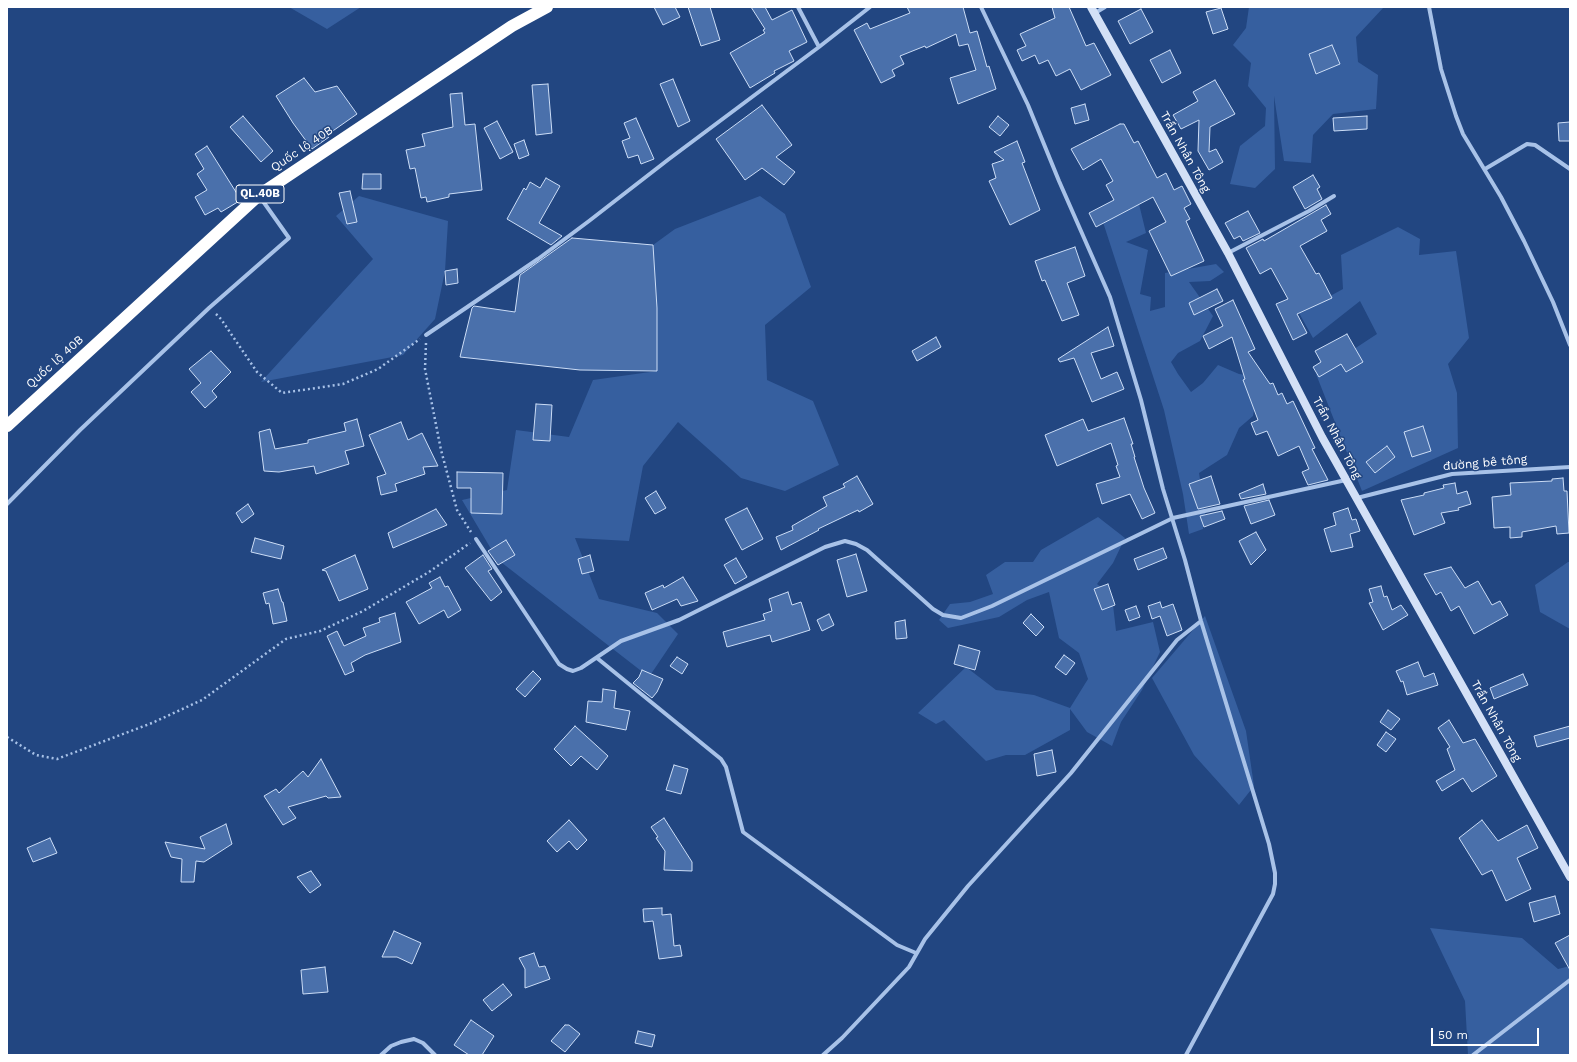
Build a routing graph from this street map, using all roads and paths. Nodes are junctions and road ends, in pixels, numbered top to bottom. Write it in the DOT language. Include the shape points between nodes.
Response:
graph roads {
  1 [pos="547,7"];
  2 [pos="798,7"];
  3 [pos="870,7"];
  4 [pos="981,7"];
  5 [pos="1105,7"];
  6 [pos="1429,7"];
  7 [pos="1093,10"];
  8 [pos="819,47"];
  9 [pos="1484,169"];
  10 [pos="1570,169"];
  11 [pos="259,195"];
  12 [pos="1334,196"];
  13 [pos="1228,253"];
  14 [pos="209,308"];
  15 [pos="426,335"];
  16 [pos="1570,345"];
  17 [pos="7,426"];
  18 [pos="1570,467"];
  19 [pos="1346,480"];
  20 [pos="1356,498"];
  21 [pos="7,504"];
  22 [pos="1173,518"];
  23 [pos="476,539"];
  24 [pos="1200,621"];
  25 [pos="597,658"];
  26 [pos="7,737"];
  27 [pos="1570,877"];
  28 [pos="916,953"];
  29 [pos="1570,980"];
  30 [pos="381,1055"];
  31 [pos="435,1055"];
  32 [pos="823,1055"];
  33 [pos="1186,1055"];
  34 [pos="1472,1055"];
  1 -- 11 [label="highway, Quốc lộ 40B / QL.40B" via="512,26"];
  2 -- 8 [label="street"];
  3 -- 8 [label="street"];
  4 -- 22 [label="street" via="1028,105 1110,297"];
  5 -- 7 [label="street"];
  6 -- 9 [label="street" via="1448,92 1464,134"];
  7 -- 13 [label="street, Trần Nhân Tông"];
  8 -- 15 [label="street" via="538,259"];
  9 -- 10 [label="street" via="1527,144 1535,145"];
  9 -- 16 [label="street" via="1524,241"];
  11 -- 14 [label="street" via="289,238"];
  11 -- 17 [label="highway, Quốc lộ 40B / QL.40B"];
  12 -- 13 [label="street"];
  13 -- 19 [label="street, Trần Nhân Tông"];
  14 -- 15 [label="path" via="221,319 257,372 282,393 343,384 378,369"];
  14 -- 21 [label="street" via="80,430"];
  15 -- 23 [label="path" via="425,369 441,450 457,510"];
  18 -- 20 [label="street, đường bê tông" via="1452,474"];
  19 -- 20 [label="street, Trần Nhân Tông"];
  19 -- 22 [label="street"];
  20 -- 27 [label="street, Trần Nhân Tông"];
  22 -- 24 [label="street"];
  22 -- 25 [label="street" via="992,606 961,618 943,615 867,550 845,541 825,547 679,620 621,642"];
  23 -- 25 [label="street" via="559,664 573,671"];
  23 -- 26 [label="path" via="429,572 363,611 320,630 286,639 202,700 152,723 57,759 36,755"];
  24 -- 28 [label="street" via="1177,640 1071,773 968,886"];
  24 -- 33 [label="street" via="1269,844 1275,884 1273,894"];
  25 -- 28 [label="street" via="721,759 726,767 743,832 897,945"];
  28 -- 32 [label="street" via="909,967 892,986"];
  29 -- 34 [label="street"];
  30 -- 31 [label="street" via="391,1046 414,1039 423,1043"];
}
